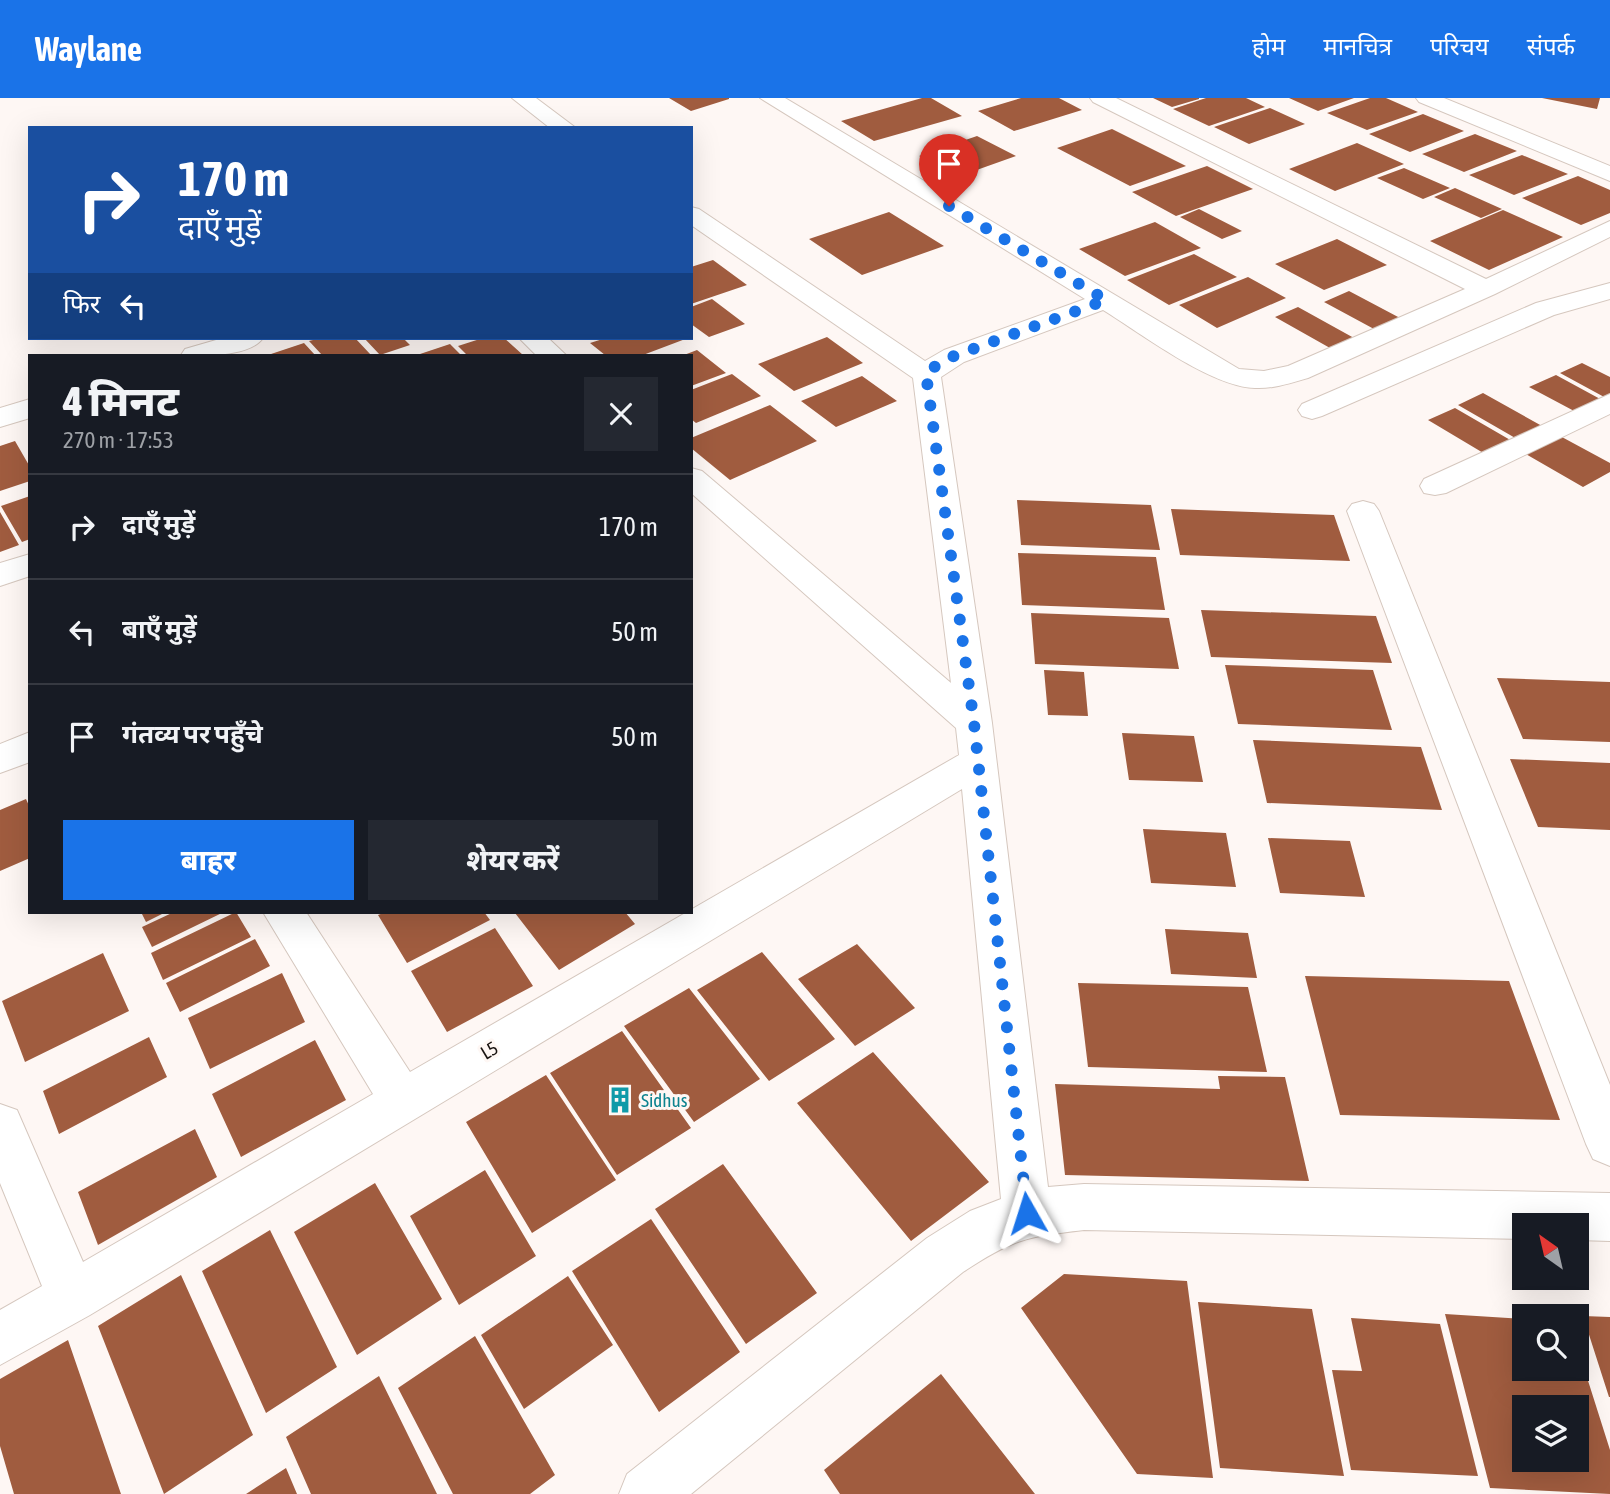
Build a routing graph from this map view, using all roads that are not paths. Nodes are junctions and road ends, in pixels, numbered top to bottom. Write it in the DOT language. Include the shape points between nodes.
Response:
graph roads {
  1 [pos="522,98"];
  2 [pos="770,98"];
  3 [pos="1100,98"];
  4 [pos="1426,98"];
  5 [pos="562,126"];
  6 [pos="1610,174"];
  7 [pos="693,215"];
  8 [pos="1610,228"];
  9 [pos="1486,289"];
  10 [pos="1610,291"];
  11 [pos="1106,300"];
  12 [pos="184,340"];
  13 [pos="244,340"];
  14 [pos="534,340"];
  15 [pos="194,354"];
  16 [pos="198,354"];
  17 [pos="551,354"];
  18 [pos="926,374"];
  19 [pos="1610,403"];
  20 [pos="28,409"];
  21 [pos="1312,410"];
  22 [pos="0,418"];
  23 [pos="693,479"];
  24 [pos="1435,486"];
  25 [pos="1363,511"];
  26 [pos="28,565"];
  27 [pos="0,575"];
  28 [pos="976,742"];
  29 [pos="28,747"];
  30 [pos="0,758"];
  31 [pos="285,914"];
  32 [pos="681,922"];
  33 [pos="402,1101"];
  34 [pos="0,1125"];
  35 [pos="1610,1144"];
  36 [pos="1027,1213"];
  37 [pos="1610,1217"];
  38 [pos="72,1297"];
  39 [pos="0,1339"];
  40 [pos="648,1494"];
  1 -- 5 [label="street"];
  2 -- 11 [label="street"];
  3 -- 9 [label="street"];
  4 -- 6 [label="street"];
  7 -- 18 [label="street"];
  8 -- 9 [label="street"];
  9 -- 11 [label="street" via="1298,372 1247,382"];
  10 -- 21 [label="street" via="1545,309"];
  11 -- 18 [label="street" via="954,356"];
  12 -- 15 [label="street"];
  13 -- 16 [label="street"];
  14 -- 17 [label="street"];
  18 -- 28 [label="street"];
  19 -- 24 [label="street"];
  20 -- 22 [label="street"];
  23 -- 28 [label="street"];
  25 -- 35 [label="street"];
  26 -- 27 [label="street"];
  28 -- 32 [label="street, L5"];
  28 -- 36 [label="street"];
  29 -- 30 [label="street"];
  31 -- 33 [label="street"];
  32 -- 33 [label="street, L5"];
  33 -- 38 [label="street, L5"];
  34 -- 38 [label="street"];
  36 -- 37 [label="street" via="1084,1207"];
  36 -- 40 [label="street" via="987,1228 945,1255"];
  38 -- 39 [label="street, L5"];
}
